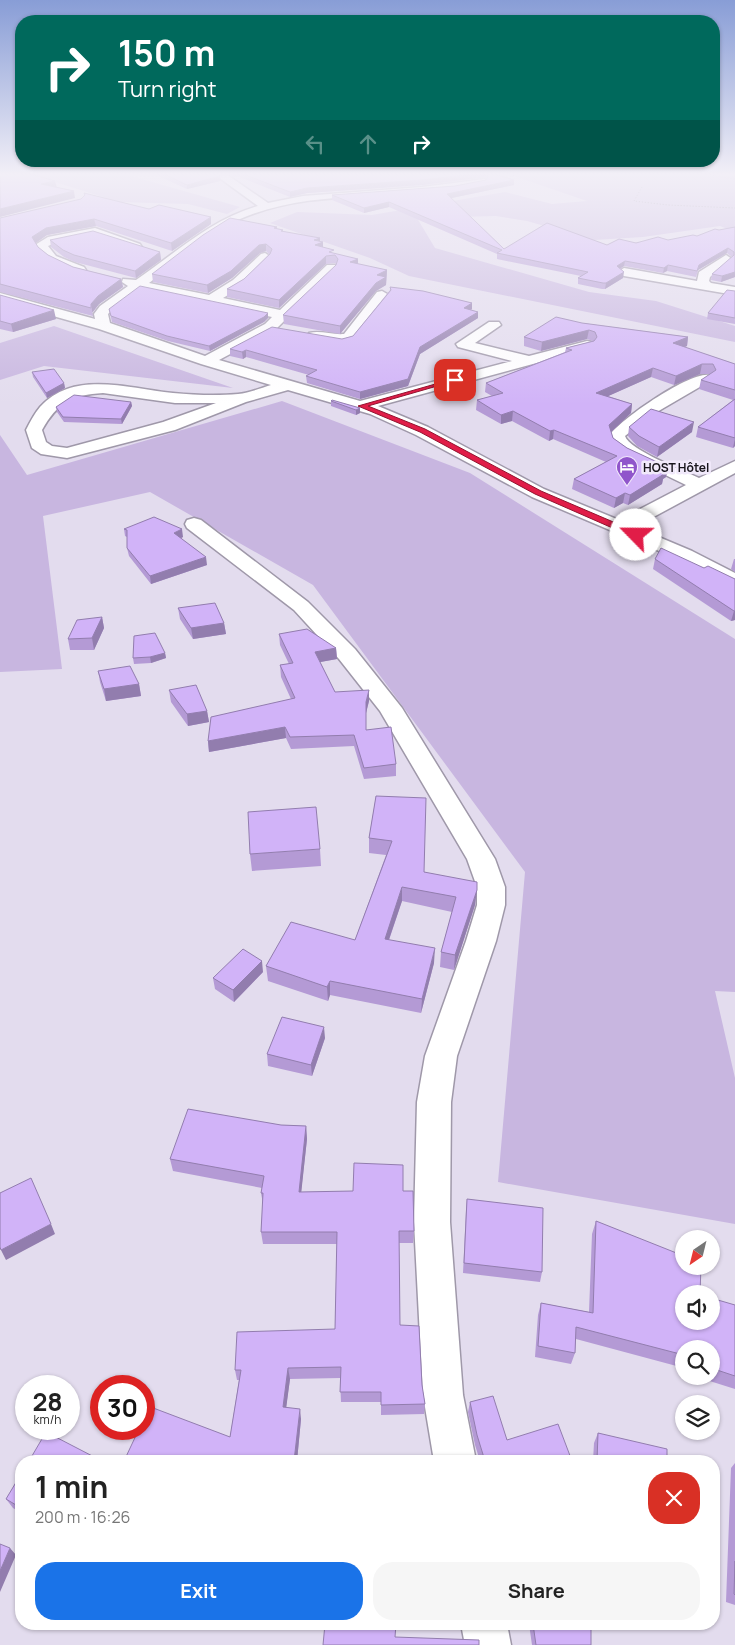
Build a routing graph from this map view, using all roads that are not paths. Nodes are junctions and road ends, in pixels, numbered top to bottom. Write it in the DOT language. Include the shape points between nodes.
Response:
graph roads {
  1 [pos="44,251"];
  2 [pos="150,251"];
  3 [pos="184,251"];
  4 [pos="265,257"];
  5 [pos="174,258"];
  6 [pos="726,259"];
  7 [pos="331,268"];
  8 [pos="624,272"];
  9 [pos="96,274"];
  10 [pos="113,278"];
  11 [pos="138,285"];
  12 [pos="706,286"];
  13 [pos="735,291"];
  14 [pos="382,295"];
  15 [pos="0,297"];
  16 [pos="210,300"];
  17 [pos="283,315"];
  18 [pos="494,325"];
  19 [pos="104,326"];
  20 [pos="270,327"];
  21 [pos="587,345"];
  22 [pos="206,361"];
  23 [pos="529,361"];
  24 [pos="705,378"];
  25 [pos="288,385"];
  26 [pos="240,399"];
  27 [pos="361,406"];
  28 [pos="735,466"];
  29 [pos="700,485"];
  30 [pos="194,524"];
  31 [pos="619,528"];
  32 [pos="735,582"];
  33 [pos="454,1455"];
  34 [pos="485,1630"];
  35 [pos="488,1645"];
  1 -- 9 [label="street" via="62,264"];
  2 -- 5 [label="street"];
  3 -- 5 [label="street"];
  4 -- 16 [label="street" via="238,283"];
  5 -- 11 [label="street"];
  6 -- 12 [label="street" via="704,275"];
  7 -- 17 [label="street"];
  8 -- 12 [label="street"];
  10 -- 11 [label="street"];
  11 -- 16 [label="street"];
  11 -- 19 [label="street" via="104,308 101,314"];
  12 -- 13 [label="street"];
  14 -- 20 [label="street" via="348,338 334,340"];
  15 -- 19 [label="street"];
  16 -- 17 [label="street"];
  17 -- 20 [label="street"];
  18 -- 23 [label="street" via="463,344"];
  19 -- 22 [label="street"];
  20 -- 22 [label="street"];
  21 -- 23 [label="street"];
  22 -- 25 [label="street"];
  23 -- 27 [label="street"];
  24 -- 29 [label="street" via="635,418 617,436 619,443 632,452"];
  25 -- 26 [label="street"];
  25 -- 27 [label="street"];
  26 -- 26 [label="street" via="169,398 82,388 58,399 45,411 34,430 38,444 55,452 67,453 169,426"];
  27 -- 31 [label="street" via="422,431 530,488"];
  28 -- 29 [label="street"];
  29 -- 31 [label="street"];
  30 -- 33 [label="street" via="301,606 347,654 400,724 481,859 491,887 491,905 484,932 441,1056 434,1102 432,1222 444,1395"];
  31 -- 32 [label="street"];
  34 -- 35 [label="street"];
}
